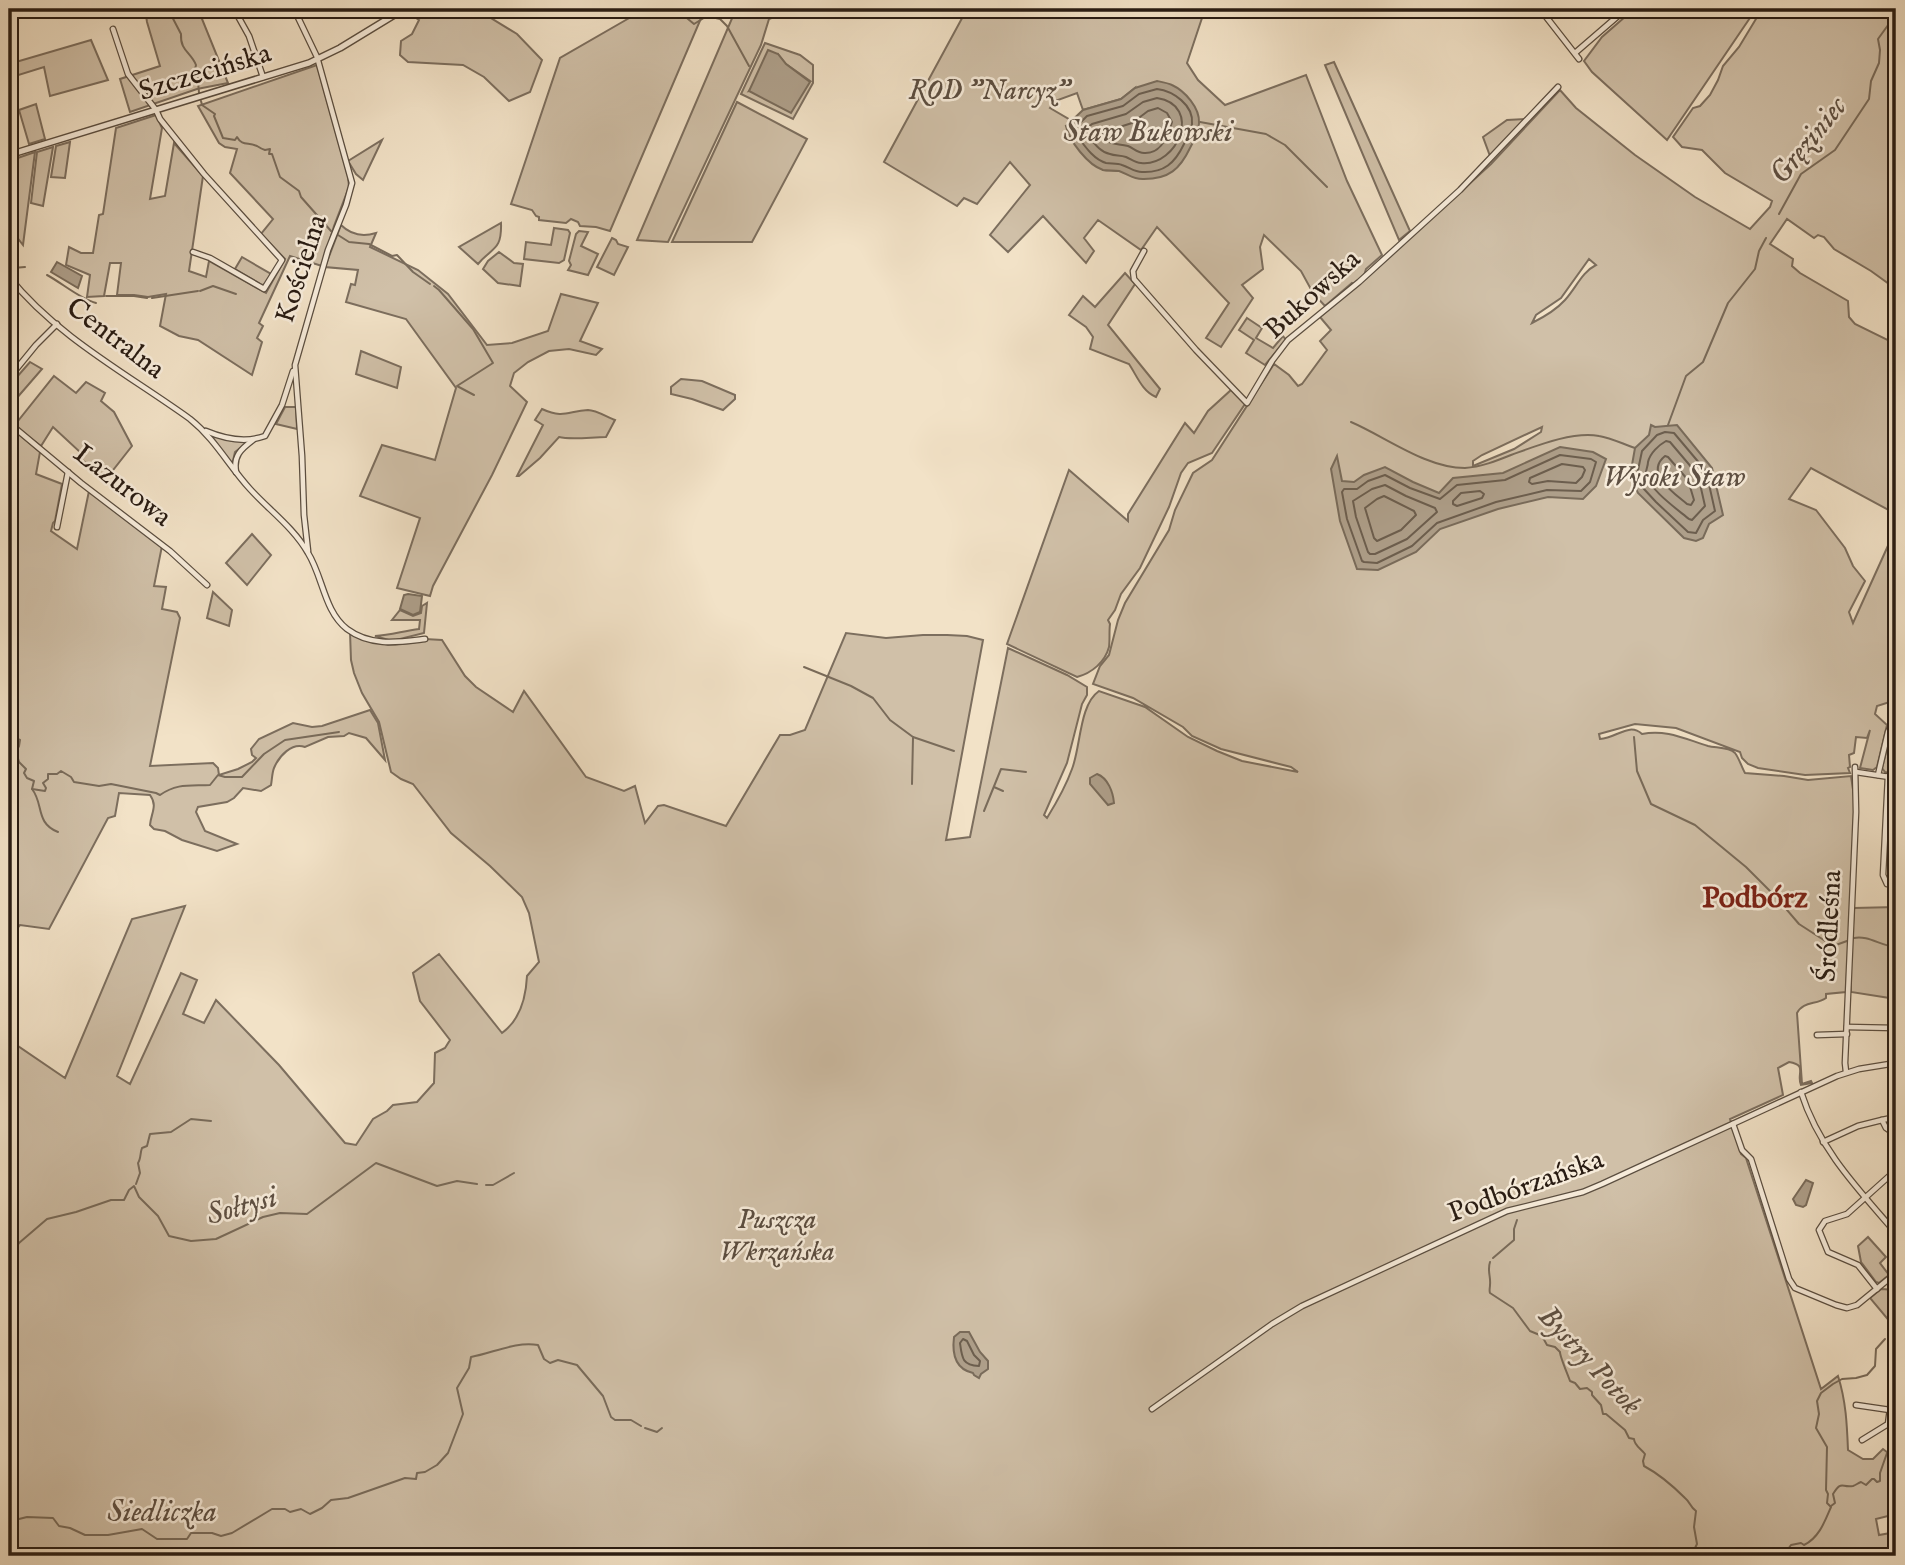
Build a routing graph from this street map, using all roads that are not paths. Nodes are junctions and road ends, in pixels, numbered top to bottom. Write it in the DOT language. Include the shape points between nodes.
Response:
graph roads {
  1 [pos="234,9"];
  2 [pos="294,9"];
  3 [pos="404,9"];
  4 [pos="1540,9"];
  5 [pos="1626,9"];
  6 [pos="113,29"];
  7 [pos="1575,53"];
  8 [pos="318,59"];
  9 [pos="1579,59"];
  10 [pos="263,77"];
  11 [pos="1558,87"];
  12 [pos="156,110"];
  13 [pos="9,155"];
  14 [pos="1144,251"];
  15 [pos="193,252"];
  16 [pos="9,277"];
  17 [pos="57,324"];
  18 [pos="295,365"];
  19 [pos="9,378"];
  20 [pos="288,388"];
  21 [pos="297,389"];
  22 [pos="9,424"];
  23 [pos="202,429"];
  24 [pos="256,439"];
  25 [pos="68,472"];
  26 [pos="236,473"];
  27 [pos="57,527"];
  28 [pos="308,552"];
  29 [pos="207,585"];
  30 [pos="425,639"];
  31 [pos="1896,724"];
  32 [pos="1878,775"];
  33 [pos="1888,776"];
  34 [pos="1896,778"];
  35 [pos="1896,885"];
  36 [pos="1847,1027"];
  37 [pos="1896,1028"];
  38 [pos="1847,1034"];
  39 [pos="1817,1035"];
  40 [pos="1896,1063"];
  41 [pos="1846,1072"];
  42 [pos="1801,1092"];
  43 [pos="1896,1117"];
  44 [pos="1882,1121"];
  45 [pos="1733,1124"];
  46 [pos="1896,1135"];
  47 [pos="1823,1142"];
  48 [pos="1896,1170"];
  49 [pos="1865,1198"];
  50 [pos="1895,1229"];
  51 [pos="1896,1273"];
  52 [pos="1877,1289"];
  53 [pos="1896,1380"];
  54 [pos="1856,1405"];
  55 [pos="1152,1409"];
  56 [pos="1890,1410"];
  57 [pos="1862,1440"];
  58 [pos="1896,1553"];
  59 [pos="1881,1556"];
  1 -- 10 [label="street"];
  2 -- 8 [label="street, Kościelna"];
  3 -- 8 [label="street, Szczecińska"];
  4 -- 7 [label="street"];
  5 -- 7 [label="street"];
  6 -- 12 [label="street" via="128,74"];
  7 -- 9 [label="street"];
  8 -- 10 [label="street, Szczecińska"];
  8 -- 18 [label="street, Kościelna" via="352,183"];
  10 -- 12 [label="street, Szczecińska"];
  11 -- 14 [label="street, Bukowska" via="1474,178 1286,342 1247,403 1135,279 1133,271"];
  12 -- 13 [label="street, Szczecińska"];
  12 -- 15 [label="street" via="204,174 282,260 264,289"];
  16 -- 17 [label="street, Centralna"];
  17 -- 19 [label="street"];
  17 -- 23 [label="street, Centralna"];
  18 -- 20 [label="street"];
  18 -- 21 [label="street, Kościelna"];
  20 -- 21 [label="street"];
  20 -- 24 [label="street" via="269,431"];
  21 -- 28 [label="street, Kościelna"];
  22 -- 25 [label="street, Lazurowa"];
  23 -- 24 [label="street, Centralna" via="233,439"];
  23 -- 26 [label="street, Centralna"];
  24 -- 26 [label="street" via="237,454"];
  25 -- 27 [label="street"];
  25 -- 29 [label="street, Lazurowa"];
  26 -- 28 [label="street, Centralna"];
  28 -- 30 [label="street, Centralna" via="329,603 346,628 382,643"];
  31 -- 32 [label="street" via="1888,732"];
  32 -- 33 [label="street"];
  32 -- 36 [label="street, Śródleśna" via="1856,769"];
  33 -- 34 [label="street"];
  33 -- 35 [label="street" via="1883,876 1887,884"];
  36 -- 37 [label="street"];
  36 -- 38 [label="street, Śródleśna"];
  38 -- 39 [label="street"];
  38 -- 41 [label="street, Śródleśna"];
  40 -- 41 [label="street, Podbórzańska"];
  41 -- 42 [label="street, Podbórzańska"];
  42 -- 45 [label="street, Podbórzańska"];
  42 -- 47 [label="street"];
  43 -- 44 [label="street"];
  44 -- 46 [label="street"];
  44 -- 47 [label="street"];
  45 -- 52 [label="street" via="1742,1150 1751,1159 1792,1284 1847,1308"];
  45 -- 55 [label="street, Podbórzańska" via="1583,1192 1507,1210 1302,1306"];
  47 -- 49 [label="street"];
  48 -- 49 [label="street"];
  49 -- 50 [label="street"];
  49 -- 52 [label="street" via="1819,1230 1828,1252 1858,1265"];
  51 -- 52 [label="street"];
  53 -- 56 [label="street"];
  54 -- 56 [label="street"];
  56 -- 57 [label="street" via="1888,1424"];
  58 -- 59 [label="street"];
}
